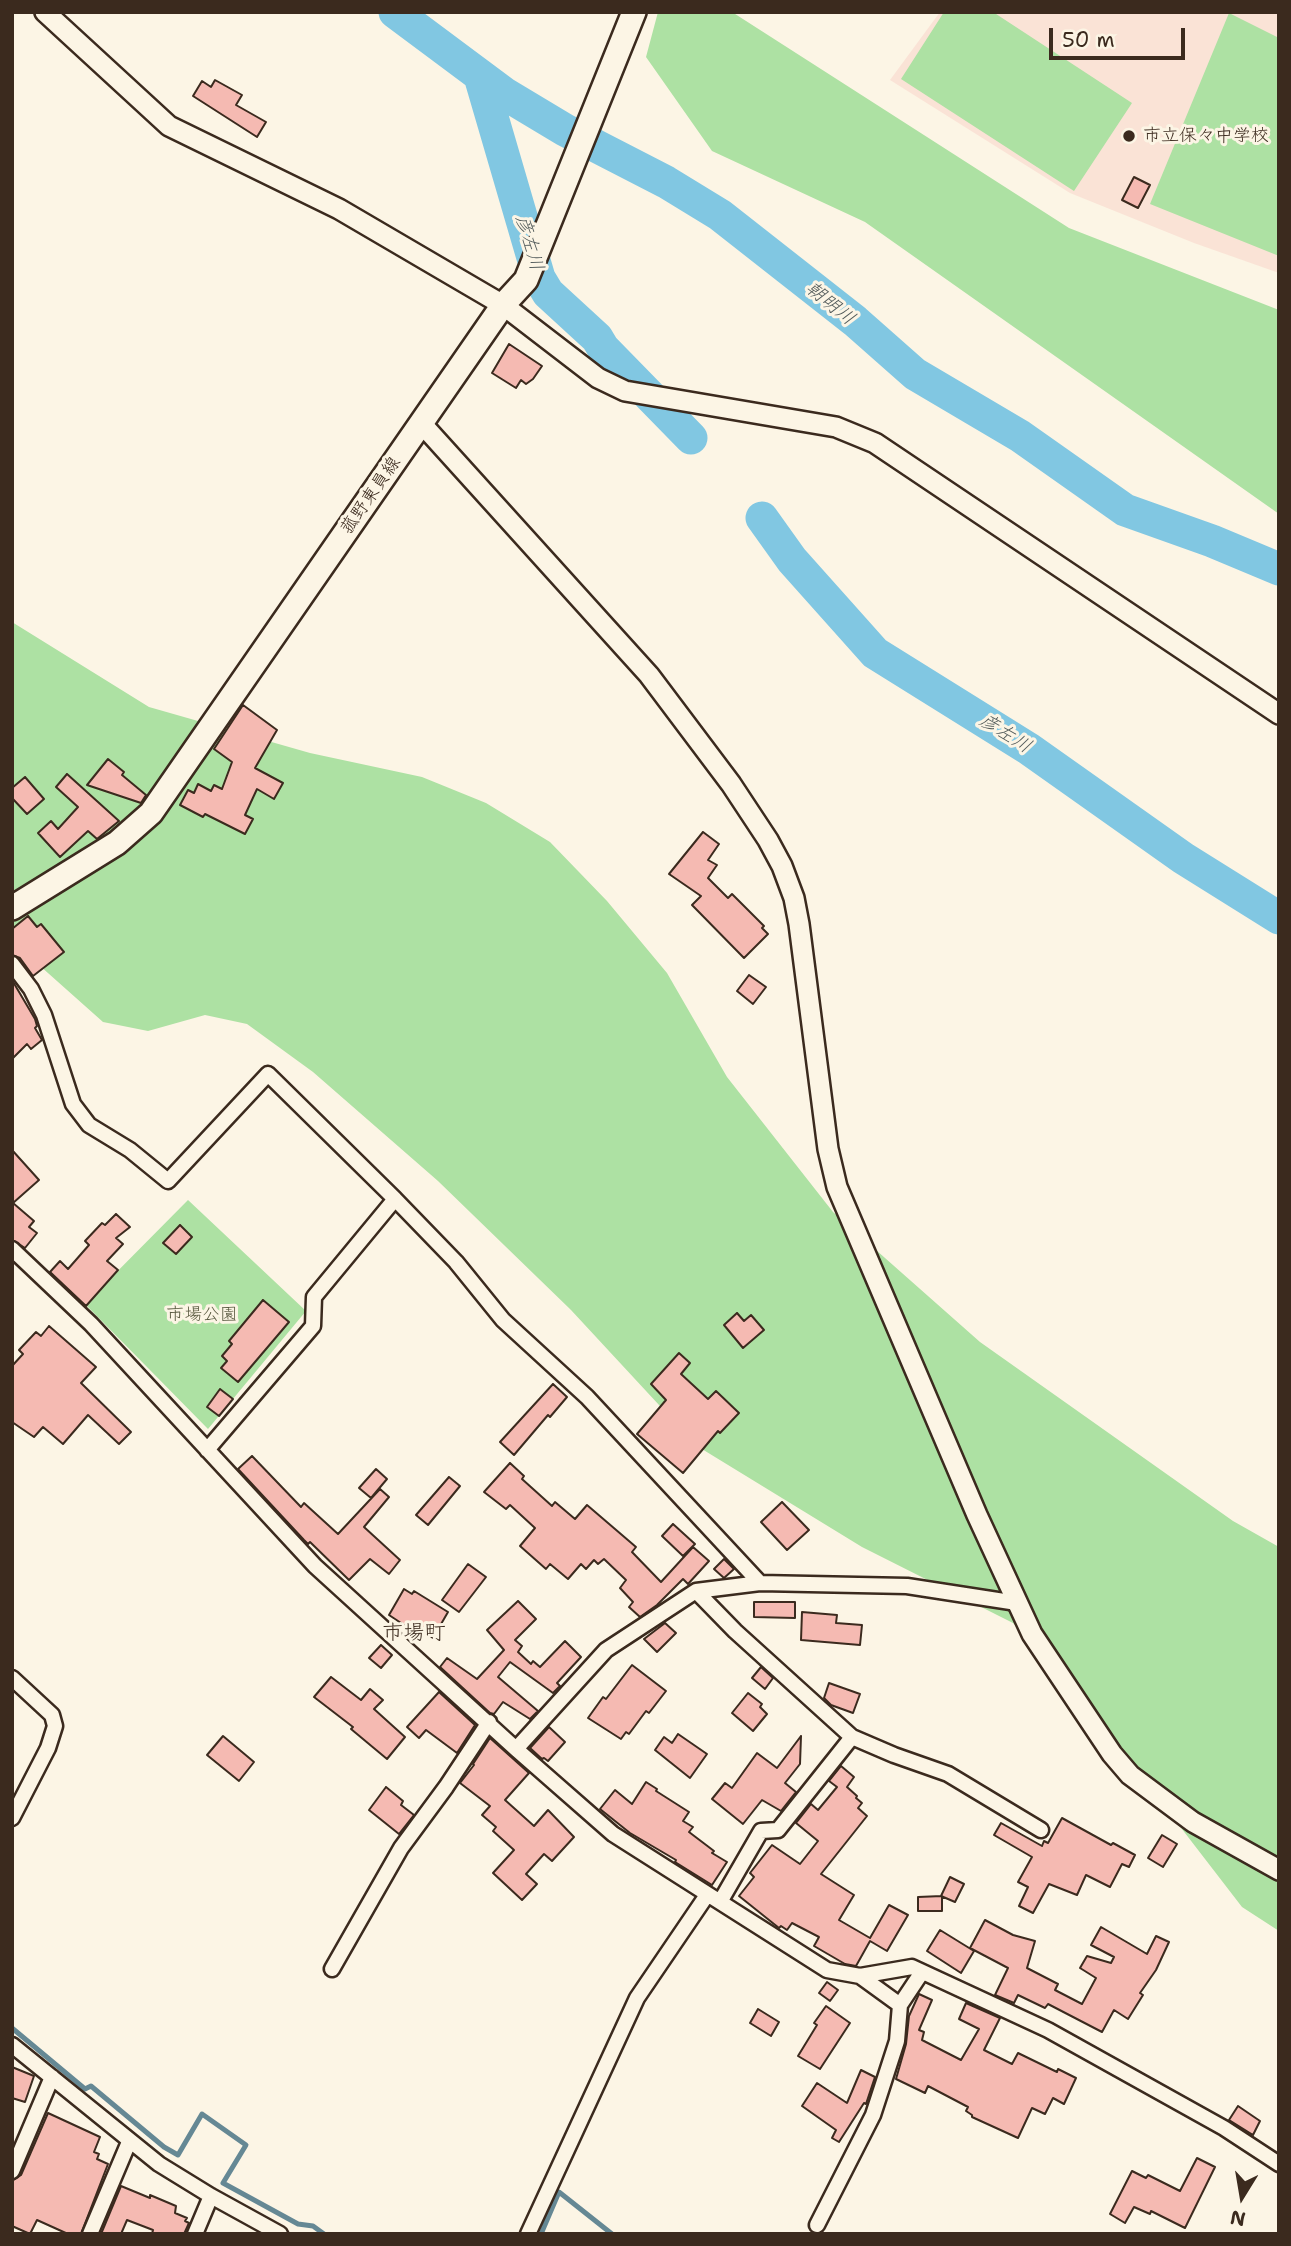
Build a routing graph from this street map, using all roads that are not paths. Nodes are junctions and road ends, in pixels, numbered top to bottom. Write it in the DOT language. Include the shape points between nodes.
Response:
graph roads {
  1 [pos="45,12"];
  2 [pos="634,12"];
  3 [pos="503,305"];
  4 [pos="422,424"];
  5 [pos="1279,714"];
  6 [pos="12,908"];
  7 [pos="12,964"];
  8 [pos="395,1199"];
  9 [pos="12,1249"];
  10 [pos="207,1450"];
  11 [pos="760,1583"];
  12 [pos="696,1591"];
  13 [pos="1017,1602"];
  14 [pos="12,1678"];
  15 [pos="489,1723"];
  16 [pos="852,1737"];
  17 [pos="516,1749"];
  18 [pos="12,1818"];
  19 [pos="1041,1830"];
  20 [pos="1279,1870"];
  21 [pos="713,1898"];
  22 [pos="332,1969"];
  23 [pos="922,1972"];
  24 [pos="859,1976"];
  25 [pos="900,2005"];
  26 [pos="12,2045"];
  27 [pos="52,2077"];
  28 [pos="129,2142"];
  29 [pos="1279,2164"];
  30 [pos="12,2171"];
  31 [pos="211,2196"];
  32 [pos="817,2225"];
  33 [pos="90,2234"];
  34 [pos="195,2234"];
  35 [pos="279,2234"];
  36 [pos="528,2234"];
  1 -- 3 [label="street" via="169,126 339,209"];
  2 -- 3 [label="main road, 菰野東員線" via="526,280"];
  3 -- 4 [label="main road, 菰野東員線"];
  3 -- 5 [label="street" via="598,378 625,391 836,427 875,443"];
  4 -- 6 [label="main road, 菰野東員線" via="151,813 117,842"];
  4 -- 13 [label="street" via="649,675 731,784 782,866 799,923 837,1187"];
  7 -- 8 [label="street" via="44,1015 73,1104 89,1125 168,1181 268,1074"];
  8 -- 10 [label="street" via="314,1297 313,1326"];
  8 -- 11 [label="street" via="456,1262 503,1320 587,1397"];
  9 -- 10 [label="street" via="91,1324"];
  10 -- 15 [label="street" via="315,1566"];
  11 -- 12 [label="street"];
  11 -- 13 [label="street" via="907,1586"];
  12 -- 16 [label="street"];
  12 -- 17 [label="street" via="606,1650"];
  13 -- 20 [label="street" via="1066,1687 1129,1775 1193,1822"];
  14 -- 18 [label="street" via="52,1715 55,1726"];
  15 -- 17 [label="street"];
  15 -- 22 [label="street" via="401,1848"];
  16 -- 19 [label="street" via="948,1774"];
  16 -- 21 [label="street" via="778,1830 761,1831"];
  17 -- 21 [label="street" via="612,1834"];
  21 -- 24 [label="street" via="827,1970"];
  21 -- 36 [label="street" via="637,1998"];
  23 -- 24 [label="street" via="912,1967"];
  23 -- 25 [label="street"];
  23 -- 29 [label="street" via="1048,2030 1224,2128"];
  24 -- 25 [label="street"];
  25 -- 32 [label="street" via="897,2041 873,2115"];
  26 -- 27 [label="street"];
  27 -- 28 [label="street"];
  27 -- 30 [label="street"];
  28 -- 31 [label="street"];
  28 -- 33 [label="street"];
  31 -- 34 [label="street"];
  31 -- 35 [label="street"];
}
